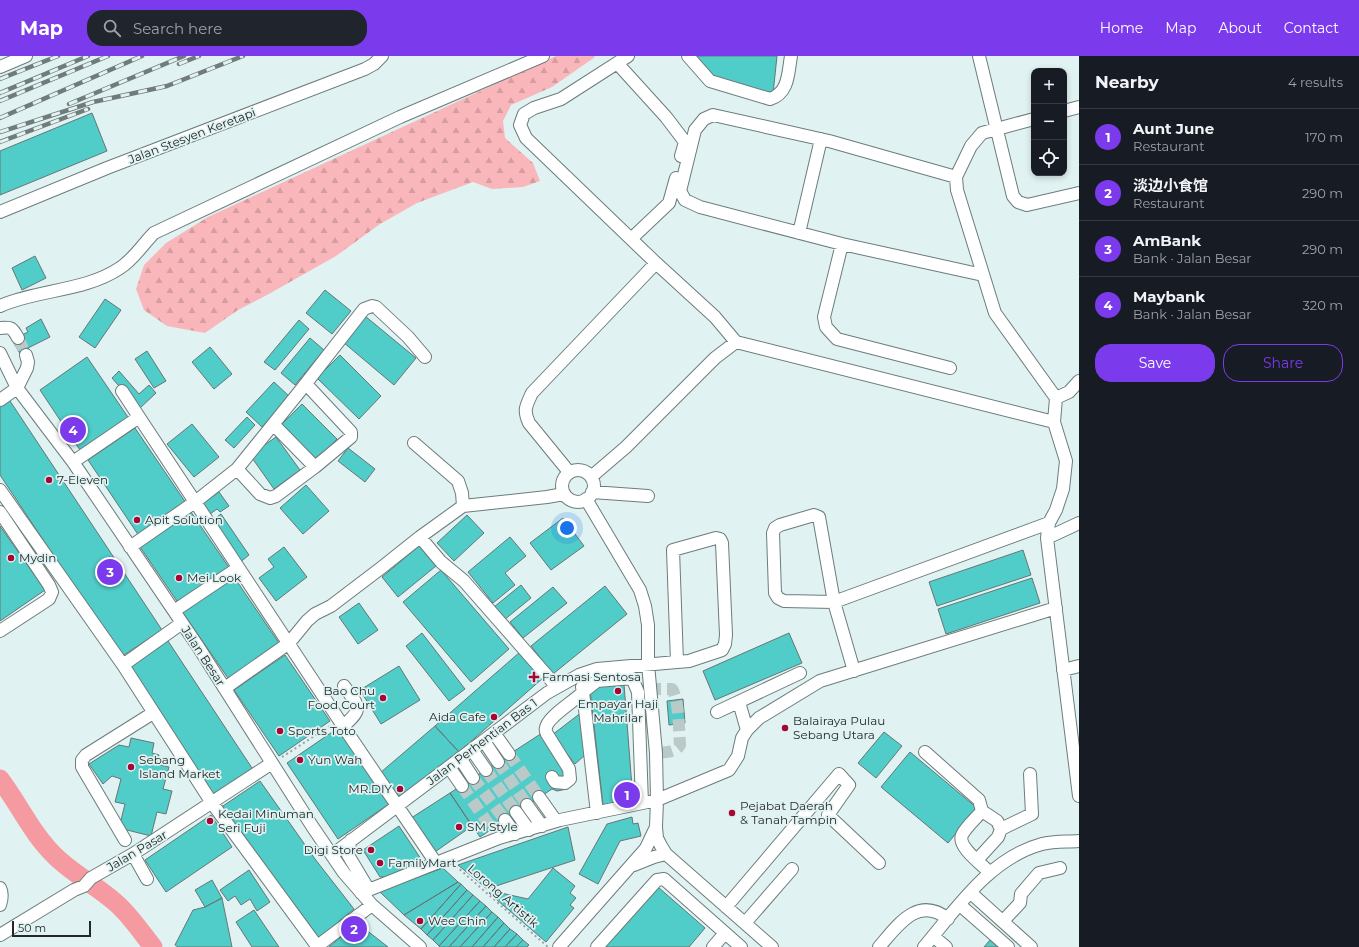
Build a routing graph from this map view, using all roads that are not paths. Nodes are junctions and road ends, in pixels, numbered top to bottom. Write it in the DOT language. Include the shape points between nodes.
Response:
graph roads {
  1 [pos="26,56"];
  2 [pos="382,56"];
  3 [pos="543,56"];
  4 [pos="688,56"];
  5 [pos="791,56"];
  6 [pos="979,56"];
  7 [pos="623,60"];
  8 [pos="0,67"];
  9 [pos="1079,107"];
  10 [pos="1067,110"];
  11 [pos="1031,120"];
  12 [pos="997,128"];
  13 [pos="821,139"];
  14 [pos="956,177"];
  15 [pos="1079,193"];
  16 [pos="0,212"];
  17 [pos="799,233"];
  18 [pos="632,240"];
  19 [pos="842,244"];
  20 [pos="656,263"];
  21 [pos="983,275"];
  22 [pos="0,306"];
  23 [pos="0,328"];
  24 [pos="18,338"];
  25 [pos="736,342"];
  26 [pos="26,354"];
  27 [pos="425,357"];
  28 [pos="1,359"];
  29 [pos="950,368"];
  30 [pos="1079,381"];
  31 [pos="306,384"];
  32 [pos="17,388"];
  33 [pos="122,391"];
  34 [pos="1056,398"];
  35 [pos="0,400"];
  36 [pos="139,417"];
  37 [pos="1054,422"];
  38 [pos="274,425"];
  39 [pos="414,443"];
  40 [pos="73,462"];
  41 [pos="315,467"];
  42 [pos="237,469"];
  43 [pos="569,472"];
  44 [pos="591,477"];
  45 [pos="0,490"];
  46 [pos="564,494"];
  47 [pos="589,496"];
  48 [pos="648,496"];
  49 [pos="195,502"];
  50 [pos="463,506"];
  51 [pos="0,512"];
  52 [pos="1049,523"];
  53 [pos="1079,523"];
  54 [pos="420,537"];
  55 [pos="1047,538"];
  56 [pos="130,547"];
  57 [pos="238,568"];
  58 [pos="834,602"];
  59 [pos="1056,608"];
  60 [pos="174,611"];
  61 [pos="182,623"];
  62 [pos="0,631"];
  63 [pos="289,643"];
  64 [pos="677,662"];
  65 [pos="648,664"];
  66 [pos="123,665"];
  67 [pos="1079,666"];
  68 [pos="1063,670"];
  69 [pos="854,671"];
  70 [pos="800,673"];
  71 [pos="579,675"];
  72 [pos="344,686"];
  73 [pos="557,687"];
  74 [pos="224,688"];
  75 [pos="583,692"];
  76 [pos="739,702"];
  77 [pos="717,712"];
  78 [pos="153,713"];
  79 [pos="341,723"];
  80 [pos="747,730"];
  81 [pos="494,733"];
  82 [pos="484,741"];
  83 [pos="472,750"];
  84 [pos="924,752"];
  85 [pos="509,754"];
  86 [pos="460,758"];
  87 [pos="498,762"];
  88 [pos="272,763"];
  89 [pos="449,767"];
  90 [pos="486,770"];
  91 [pos="1030,774"];
  92 [pos="552,777"];
  93 [pos="473,778"];
  94 [pos="462,786"];
  95 [pos="1079,796"];
  96 [pos="539,797"];
  97 [pos="657,800"];
  98 [pos="212,803"];
  99 [pos="642,803"];
  100 [pos="527,805"];
  101 [pos="397,806"];
  102 [pos="982,811"];
  103 [pos="516,812"];
  104 [pos="597,813"];
  105 [pos="505,820"];
  106 [pos="556,821"];
  107 [pos="542,826"];
  108 [pos="656,827"];
  109 [pos="1001,829"];
  110 [pos="529,830"];
  111 [pos="515,834"];
  112 [pos="125,840"];
  113 [pos="351,840"];
  114 [pos="1079,841"];
  115 [pos="134,854"];
  116 [pos="666,854"];
  117 [pos="332,855"];
  118 [pos="978,860"];
  119 [pos="441,861"];
  120 [pos="879,863"];
  121 [pos="629,868"];
  122 [pos="1060,868"];
  123 [pos="792,869"];
  124 [pos="990,873"];
  125 [pos="147,879"];
  126 [pos="0,888"];
  127 [pos="365,891"];
  128 [pos="970,893"];
  129 [pos="0,905"];
  130 [pos="372,905"];
  131 [pos="960,905"];
  132 [pos="726,906"];
  133 [pos="948,919"];
  134 [pos="1003,921"];
  135 [pos="746,923"];
  136 [pos="725,933"];
  137 [pos="0,934"];
  138 [pos="933,936"];
  139 [pos="316,947"];
  140 [pos="420,947"];
  141 [pos="559,947"];
  142 [pos="597,947"];
  143 [pos="713,947"];
  144 [pos="741,947"];
  145 [pos="772,947"];
  146 [pos="879,947"];
  147 [pos="924,947"];
  148 [pos="946,947"];
  149 [pos="1008,947"];
  150 [pos="1031,947"];
  1 -- 8 [label="street"];
  2 -- 16 [label="street, Jalan Stesyen Keretapi" via="365,69"];
  3 -- 22 [label="street" via="400,117 154,233 120,268 99,278 71,288 42,293"];
  4 -- 5 [label="street" via="710,81 770,99 778,97 784,89"];
  6 -- 12 [label="street"];
  7 -- 18 [label="street" via="685,142 669,203"];
  7 -- 18 [label="street" via="561,99 524,114 520,125 526,138"];
  9 -- 10 [label="street"];
  11 -- 12 [label="street"];
  12 -- 14 [label="street" via="982,133 971,146"];
  12 -- 15 [label="street" via="1013,196 1018,202 1028,206"];
  13 -- 14 [label="street"];
  13 -- 17 [label="street"];
  13 -- 17 [label="street" via="714,115 704,119 695,130 680,191 685,200 700,207"];
  14 -- 21 [label="street" via="956,190"];
  17 -- 19 [label="street"];
  18 -- 20 [label="street"];
  19 -- 21 [label="street"];
  19 -- 29 [label="street" via="824,317 826,327 837,339"];
  20 -- 25 [label="street" via="716,317"];
  20 -- 43 [label="street" via="532,393 525,407 529,424"];
  21 -- 34 [label="street" via="995,313"];
  23 -- 24 [label="street" via="9,327"];
  25 -- 37 [label="street"];
  25 -- 44 [label="street" via="714,358 626,447"];
  26 -- 32 [label="street" via="27,368"];
  27 -- 31 [label="street" via="408,337 372,306 364,309"];
  28 -- 32 [label="street, Jalan Besar"];
  30 -- 34 [label="street" via="1069,392"];
  31 -- 38 [label="street"];
  31 -- 41 [label="street" via="351,432 351,437"];
  32 -- 35 [label="street"];
  32 -- 40 [label="street, Jalan Besar"];
  33 -- 36 [label="street"];
  34 -- 37 [label="street"];
  36 -- 40 [label="street"];
  36 -- 49 [label="street"];
  37 -- 52 [label="street" via="1066,461 1063,489"];
  38 -- 41 [label="street"];
  38 -- 42 [label="street"];
  39 -- 50 [label="street" via="458,481"];
  40 -- 56 [label="street, Jalan Besar"];
  41 -- 42 [label="street" via="270,498 260,494"];
  42 -- 49 [label="street"];
  43 -- 44 [label="street" via="584,471"];
  43 -- 46 [label="street" via="563,480"];
  44 -- 47 [label="street" via="594,487"];
  45 -- 66 [label="street"];
  46 -- 47 [label="street" via="576,502"];
  46 -- 50 [label="street"];
  47 -- 48 [label="street"];
  47 -- 65 [label="street" via="640,590 648,625"];
  49 -- 56 [label="street"];
  49 -- 57 [label="street"];
  50 -- 54 [label="street"];
  51 -- 62 [label="street" via="50,585 52,592 49,599"];
  52 -- 55 [label="street"];
  52 -- 58 [label="street"];
  53 -- 55 [label="street"];
  54 -- 63 [label="street" via="331,606 315,614"];
  54 -- 73 [label="street" via="441,562 464,581"];
  55 -- 59 [label="street"];
  56 -- 60 [label="street, Jalan Besar"];
  57 -- 60 [label="street"];
  57 -- 63 [label="street"];
  58 -- 58 [label="street" via="819,517 814,514 775,528 775,593 778,598 784,601"];
  58 -- 69 [label="street"];
  59 -- 68 [label="street"];
  59 -- 69 [label="street"];
  60 -- 61 [label="street, Jalan Besar"];
  61 -- 66 [label="street"];
  61 -- 74 [label="street, Jalan Besar"];
  63 -- 74 [label="street"];
  63 -- 79 [label="street"];
  64 -- 64 [label="street, Jalan Perhentian Bas 1" via="673,550 720,539 725,644 722,650 689,661"];
  64 -- 65 [label="street, Jalan Perhentian Bas 1"];
  65 -- 71 [label="street, Jalan Perhentian Bas 1" via="597,669"];
  65 -- 97 [label="street" via="656,753"];
  66 -- 78 [label="street"];
  67 -- 68 [label="street"];
  68 -- 95 [label="street"];
  69 -- 80 [label="street" via="820,682 759,718"];
  70 -- 76 [label="street"];
  71 -- 73 [label="street, Jalan Perhentian Bas 1"];
  71 -- 75 [label="street"];
  72 -- 79 [label="street" via="358,705 358,710 354,717"];
  73 -- 81 [label="street, Jalan Perhentian Bas 1"];
  74 -- 88 [label="street, Jalan Besar"];
  75 -- 92 [label="street" via="550,720 546,728 547,734 569,769 570,779 555,782"];
  75 -- 99 [label="street" via="596,681 632,678 638,692"];
  75 -- 104 [label="street"];
  76 -- 77 [label="street"];
  76 -- 80 [label="street"];
  78 -- 98 [label="street"];
  78 -- 112 [label="street" via="82,760 82,767"];
  79 -- 101 [label="street"];
  80 -- 97 [label="street" via="742,738 738,756 729,770"];
  81 -- 82 [label="street, Jalan Perhentian Bas 1"];
  81 -- 85 [label="street"];
  82 -- 83 [label="street, Jalan Perhentian Bas 1"];
  82 -- 87 [label="street"];
  83 -- 86 [label="street, Jalan Perhentian Bas 1"];
  83 -- 90 [label="street"];
  84 -- 102 [label="street" via="979,800"];
  86 -- 89 [label="street, Jalan Perhentian Bas 1"];
  86 -- 93 [label="street"];
  88 -- 98 [label="street, Jalan Pasar"];
  88 -- 117 [label="street, Jalan Besar"];
  89 -- 94 [label="street"];
  89 -- 101 [label="street, Jalan Perhentian Bas 1"];
  91 -- 109 [label="street" via="1032,814"];
  96 -- 106 [label="street"];
  97 -- 99 [label="street"];
  97 -- 108 [label="street"];
  98 -- 115 [label="street, Jalan Pasar"];
  98 -- 139 [label="street"];
  99 -- 104 [label="street"];
  100 -- 107 [label="street"];
  101 -- 113 [label="street, Jalan Perhentian Bas 1"];
  101 -- 119 [label="street"];
  102 -- 109 [label="street" via="997,821"];
  102 -- 118 [label="street" via="962,834 961,841 964,848"];
  103 -- 110 [label="street"];
  104 -- 106 [label="street"];
  105 -- 111 [label="street"];
  106 -- 107 [label="street"];
  107 -- 110 [label="street"];
  108 -- 116 [label="street" via="657,838"];
  108 -- 121 [label="street" via="646,848"];
  109 -- 118 [label="street" via="998,837"];
  110 -- 111 [label="street"];
  111 -- 119 [label="street" via="496,834"];
  113 -- 117 [label="street, Jalan Perhentian Bas 1"];
  113 -- 127 [label="street" via="348,855"];
  114 -- 124 [label="street" via="1044,844 1031,848 1008,859"];
  115 -- 125 [label="street"];
  115 -- 137 [label="street, Jalan Pasar"];
  116 -- 121 [label="street"];
  116 -- 132 [label="street"];
  117 -- 127 [label="street, Jalan Besar" via="344,873"];
  118 -- 124 [label="street"];
  119 -- 127 [label="street"];
  120 -- 132 [label="street" via="828,815 849,785 839,774"];
  121 -- 141 [label="street"];
  122 -- 134 [label="street" via="1039,873 1021,894 1020,902"];
  123 -- 135 [label="street"];
  124 -- 128 [label="street"];
  126 -- 129 [label="street"];
  127 -- 130 [label="street, Jalan Besar"];
  128 -- 131 [label="street"];
  128 -- 134 [label="street"];
  130 -- 139 [label="street"];
  130 -- 140 [label="street, Jalan Besar"];
  131 -- 133 [label="street"];
  131 -- 149 [label="street"];
  132 -- 135 [label="street"];
  133 -- 138 [label="street"];
  133 -- 146 [label="street" via="940,913 916,911 896,927"];
  134 -- 150 [label="street"];
  135 -- 145 [label="street"];
  136 -- 142 [label="street" via="660,878"];
  136 -- 143 [label="street"];
  136 -- 144 [label="street"];
  138 -- 147 [label="street"];
  138 -- 148 [label="street"];
}
